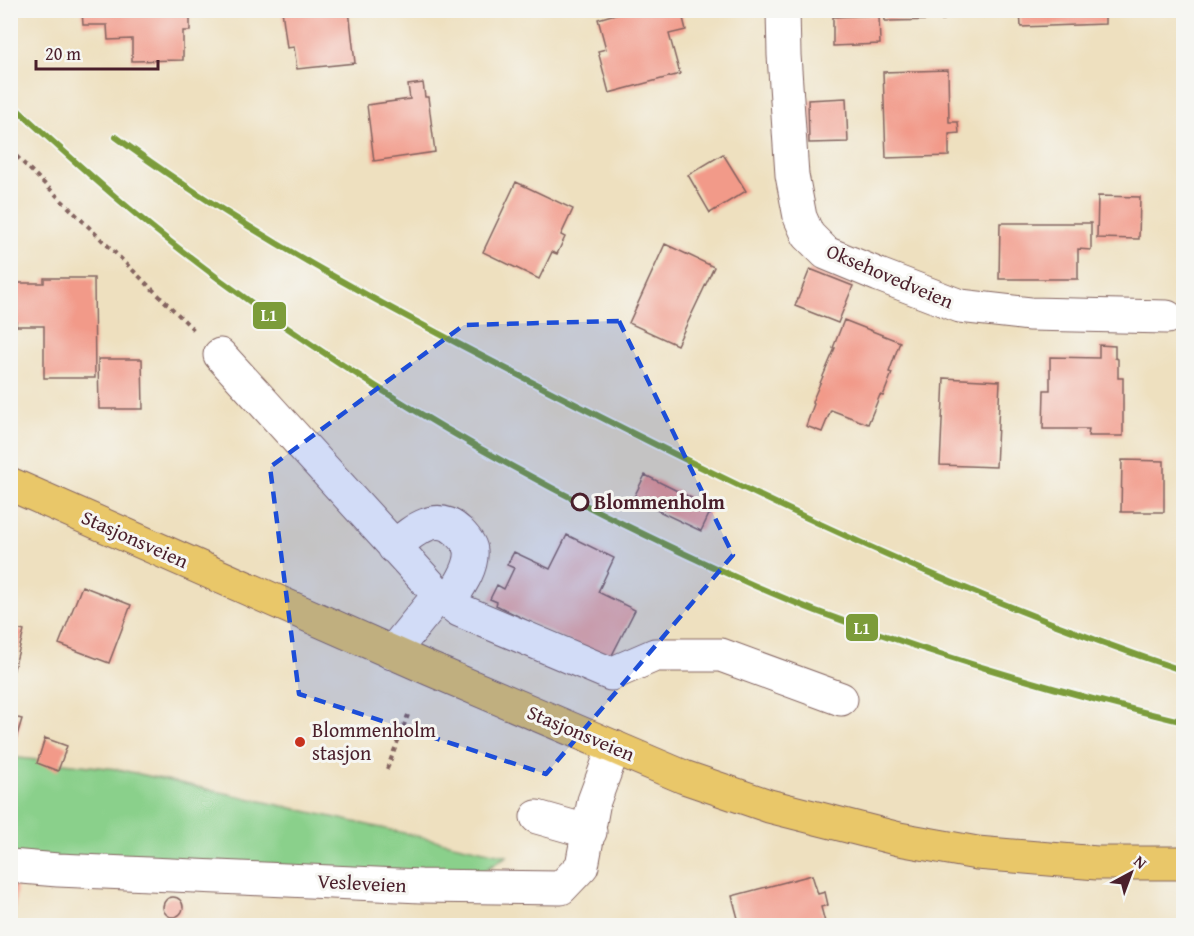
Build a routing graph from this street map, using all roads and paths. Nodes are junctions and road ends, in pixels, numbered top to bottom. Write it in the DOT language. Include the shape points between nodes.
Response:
graph roads {
  1 [pos="783,10"];
  2 [pos="10,150"];
  3 [pos="1167,317"];
  4 [pos="220,355"];
  5 [pos="10,484"];
  6 [pos="394,547"];
  7 [pos="444,598"];
  8 [pos="392,653"];
  9 [pos="841,699"];
  10 [pos="408,715"];
  11 [pos="614,747"];
  12 [pos="387,769"];
  13 [pos="537,817"];
  14 [pos="590,832"];
  15 [pos="1184,863"];
  16 [pos="10,866"];
  1 -- 3 [label="street, Oksehovedveien" via="792,175 808,236 826,253 960,306 1030,314"];
  2 -- 4 [label="path"];
  4 -- 6 [label="street"];
  5 -- 8 [label="main road, Stasjonsveien"];
  6 -- 7 [label="street"];
  6 -- 7 [label="street" via="417,528 432,523 452,525 463,536 472,550 470,563"];
  7 -- 8 [label="street"];
  7 -- 9 [label="street" via="459,610 611,674 655,656 721,655"];
  8 -- 11 [label="main road, Stasjonsveien"];
  10 -- 12 [label="path"];
  11 -- 14 [label="street, Vesleveien" via="594,801"];
  11 -- 15 [label="main road, Stasjonsveien" via="684,777 769,806 899,839 977,853 1049,860"];
  13 -- 14 [label="street"];
  14 -- 16 [label="street, Vesleveien" via="582,866 561,888 421,886"];
}
